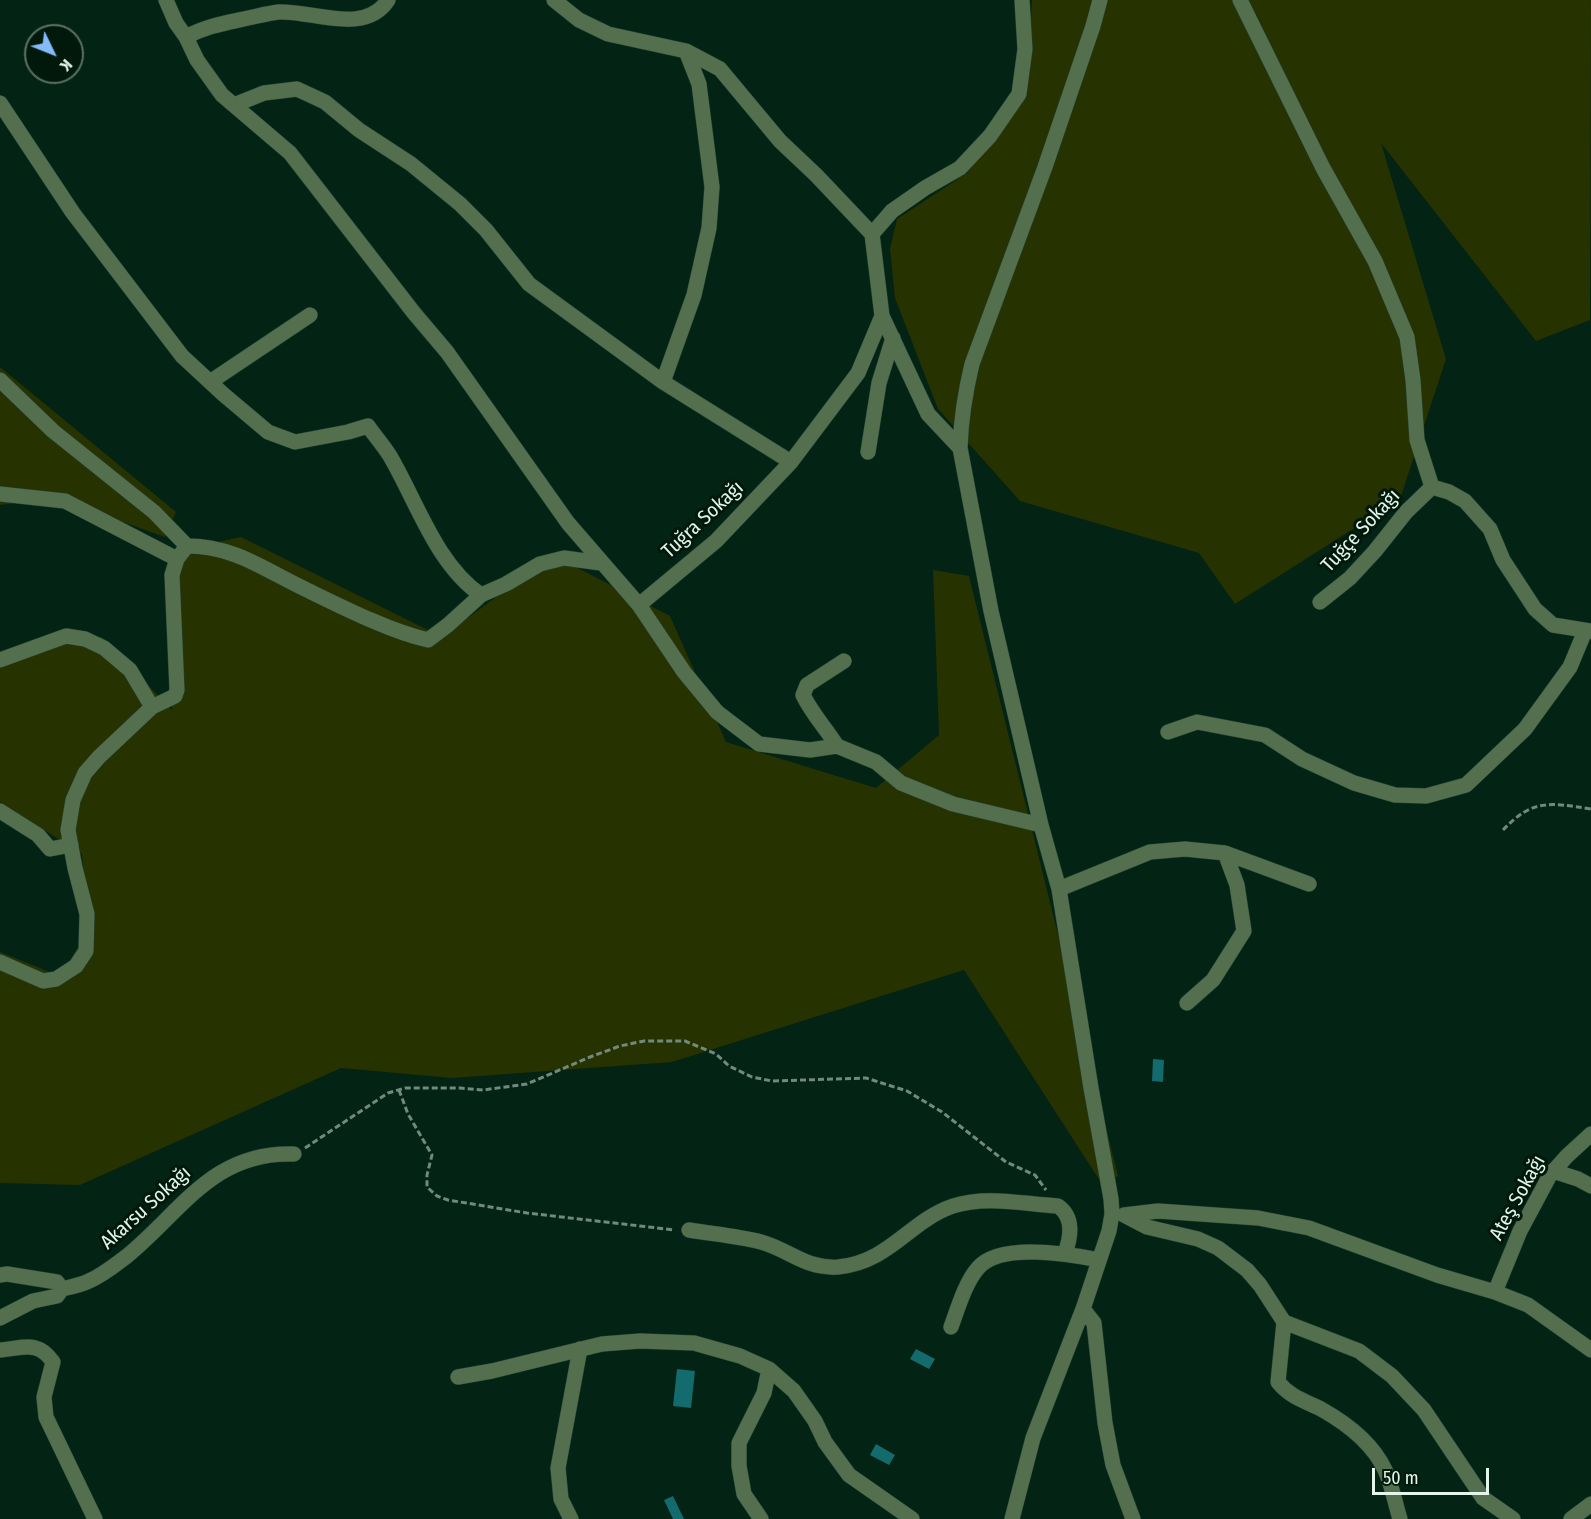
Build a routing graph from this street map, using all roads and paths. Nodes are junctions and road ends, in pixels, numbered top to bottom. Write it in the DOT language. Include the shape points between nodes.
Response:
graph roads {
  1 [pos="166,0"];
  2 [pos="388,0"];
  3 [pos="554,0"];
  4 [pos="1022,0"];
  5 [pos="1100,0"];
  6 [pos="1240,0"];
  7 [pos="186,37"];
  8 [pos="686,51"];
  9 [pos="0,103"];
  10 [pos="234,105"];
  11 [pos="872,234"];
  12 [pos="310,315"];
  13 [pos="882,316"];
  14 [pos="893,338"];
  15 [pos="0,380"];
  16 [pos="210,382"];
  17 [pos="663,382"];
  18 [pos="960,448"];
  19 [pos="868,452"];
  20 [pos="791,462"];
  21 [pos="1432,487"];
  22 [pos="0,494"];
  23 [pos="182,553"];
  24 [pos="601,563"];
  25 [pos="481,595"];
  26 [pos="1320,602"];
  27 [pos="639,605"];
  28 [pos="1588,632"];
  29 [pos="0,660"];
  30 [pos="844,661"];
  31 [pos="152,707"];
  32 [pos="1168,732"];
  33 [pos="837,746"];
  34 [pos="1591,809"];
  35 [pos="0,811"];
  36 [pos="1041,825"];
  37 [pos="1503,830"];
  38 [pos="70,845"];
  39 [pos="1225,853"];
  40 [pos="1309,884"];
  41 [pos="1059,889"];
  42 [pos="0,962"];
  43 [pos="1187,1003"];
  44 [pos="398,1089"];
  45 [pos="1591,1134"];
  46 [pos="294,1154"];
  47 [pos="1553,1171"];
  48 [pos="1591,1185"];
  49 [pos="1058,1206"];
  50 [pos="1118,1214"];
  51 [pos="689,1230"];
  52 [pos="1065,1253"];
  53 [pos="1098,1260"];
  54 [pos="0,1275"];
  55 [pos="62,1289"];
  56 [pos="1495,1292"];
  57 [pos="1083,1309"];
  58 [pos="0,1318"];
  59 [pos="1284,1322"];
  60 [pos="951,1327"];
  61 [pos="580,1349"];
  62 [pos="0,1350"];
  63 [pos="1591,1350"];
  64 [pos="769,1369"];
  65 [pos="458,1377"];
  66 [pos="1591,1504"];
  67 [pos="95,1519"];
  68 [pos="571,1519"];
  69 [pos="761,1519"];
  70 [pos="912,1519"];
  71 [pos="1012,1519"];
  72 [pos="1133,1519"];
  73 [pos="1400,1519"];
  74 [pos="1513,1519"];
  75 [pos="1571,1519"];
  1 -- 7 [label="street"];
  2 -- 7 [label="street" via="378,11 362,17 339,19 278,12 203,28"];
  3 -- 8 [label="street" via="579,20 608,34"];
  4 -- 11 [label="street" via="1025,49 1018,94 990,136 960,168 892,211"];
  5 -- 18 [label="street" via="1045,167 972,364 964,396"];
  6 -- 21 [label="street" via="1323,168 1375,261 1407,337 1417,440"];
  7 -- 10 [label="street" via="197,60"];
  8 -- 11 [label="street" via="720,69 780,141"];
  8 -- 17 [label="street" via="699,84 712,187 709,228 694,295"];
  9 -- 16 [label="street" via="73,213 182,356"];
  10 -- 17 [label="street" via="264,93 297,88 325,102 460,204 529,284"];
  10 -- 24 [label="street" via="290,153 447,352 568,523"];
  11 -- 13 [label="street"];
  12 -- 16 [label="street"];
  13 -- 14 [label="street"];
  13 -- 20 [label="street, Tuğra Sokağı" via="858,372"];
  14 -- 18 [label="street" via="928,414"];
  14 -- 19 [label="street" via="879,383"];
  15 -- 23 [label="street" via="52,431 154,512"];
  16 -- 25 [label="street" via="268,432 295,442 368,426 389,455 441,551 466,585"];
  17 -- 20 [label="street"];
  18 -- 36 [label="street" via="991,611"];
  20 -- 27 [label="street, Tuğra Sokağı" via="716,541"];
  21 -- 26 [label="street, Tuğçe Sokağı" via="1350,578"];
  21 -- 28 [label="street" via="1465,501 1490,529 1503,560 1535,609 1553,625"];
  22 -- 23 [label="street" via="64,501"];
  23 -- 25 [label="street" via="199,546 238,554 314,593 428,640"];
  23 -- 31 [label="street" via="172,575 177,690 175,696"];
  24 -- 25 [label="street" via="564,558 540,564"];
  24 -- 27 [label="street"];
  27 -- 33 [label="street" via="700,693 749,737 759,744 777,747 810,750"];
  28 -- 32 [label="street" via="1570,667 1525,729 1466,785 1426,796 1395,795 1354,783 1302,759 1265,735 1197,722"];
  29 -- 31 [label="street" via="66,636 85,639 104,648 130,670"];
  30 -- 33 [label="street" via="807,685 803,695"];
  31 -- 38 [label="street" via="86,773 73,800"];
  33 -- 36 [label="street" via="876,762 901,783 953,804"];
  34 -- 37 [label="path" via="1535,805 1518,814"];
  35 -- 38 [label="street" via="38,835 50,849"];
  36 -- 41 [label="street"];
  38 -- 42 [label="street" via="87,914 86,951 76,966 56,979 44,981"];
  39 -- 40 [label="street"];
  39 -- 41 [label="street" via="1185,849 1150,852"];
  39 -- 43 [label="street" via="1237,885 1244,931 1213,980"];
  41 -- 50 [label="street" via="1091,1089 1111,1199"];
  44 -- 46 [label="path"];
  44 -- 49 [label="path" via="483,1090 527,1084 620,1046 644,1041 685,1041 716,1054 729,1066 752,1077 772,1081 866,1078 907,1091 942,1112 1006,1162 1035,1175"];
  44 -- 51 [label="path" via="432,1155 428,1187 437,1196 527,1213"];
  45 -- 47 [label="street, Ateş Sokağı"];
  46 -- 55 [label="street, Akarsu Sokağı" via="262,1156 211,1178 110,1269 88,1282"];
  47 -- 48 [label="street"];
  47 -- 56 [label="street, Ateş Sokağı" via="1520,1232"];
  49 -- 51 [label="street" via="966,1203 932,1216 882,1253 836,1267 807,1264 780,1249 745,1238"];
  49 -- 52 [label="street" via="1070,1223"];
  50 -- 53 [label="street"];
  50 -- 56 [label="street" via="1158,1210 1286,1223"];
  50 -- 59 [label="street" via="1147,1227 1198,1239 1234,1258 1260,1285"];
  52 -- 53 [label="street"];
  52 -- 60 [label="street" via="1012,1254 985,1262 972,1277"];
  53 -- 57 [label="street"];
  54 -- 55 [label="street" via="57,1282"];
  55 -- 58 [label="street, Akarsu Sokağı" via="57,1296 33,1301"];
  56 -- 63 [label="street" via="1528,1305"];
  57 -- 71 [label="street" via="1033,1438"];
  57 -- 72 [label="street" via="1094,1323 1113,1466"];
  59 -- 73 [label="street" via="1278,1382 1294,1397 1323,1410 1371,1448 1386,1471"];
  59 -- 74 [label="street" via="1359,1351 1392,1376 1424,1410 1483,1498"];
  61 -- 64 [label="street" via="640,1341 694,1343"];
  61 -- 65 [label="street"];
  61 -- 68 [label="street" via="558,1468 561,1499"];
  62 -- 67 [label="street" via="28,1346 46,1351 53,1362 44,1396 46,1417"];
  64 -- 69 [label="street" via="764,1393 739,1443 744,1494"];
  64 -- 70 [label="street" via="794,1391 849,1475"];
  66 -- 75 [label="street"];
}
